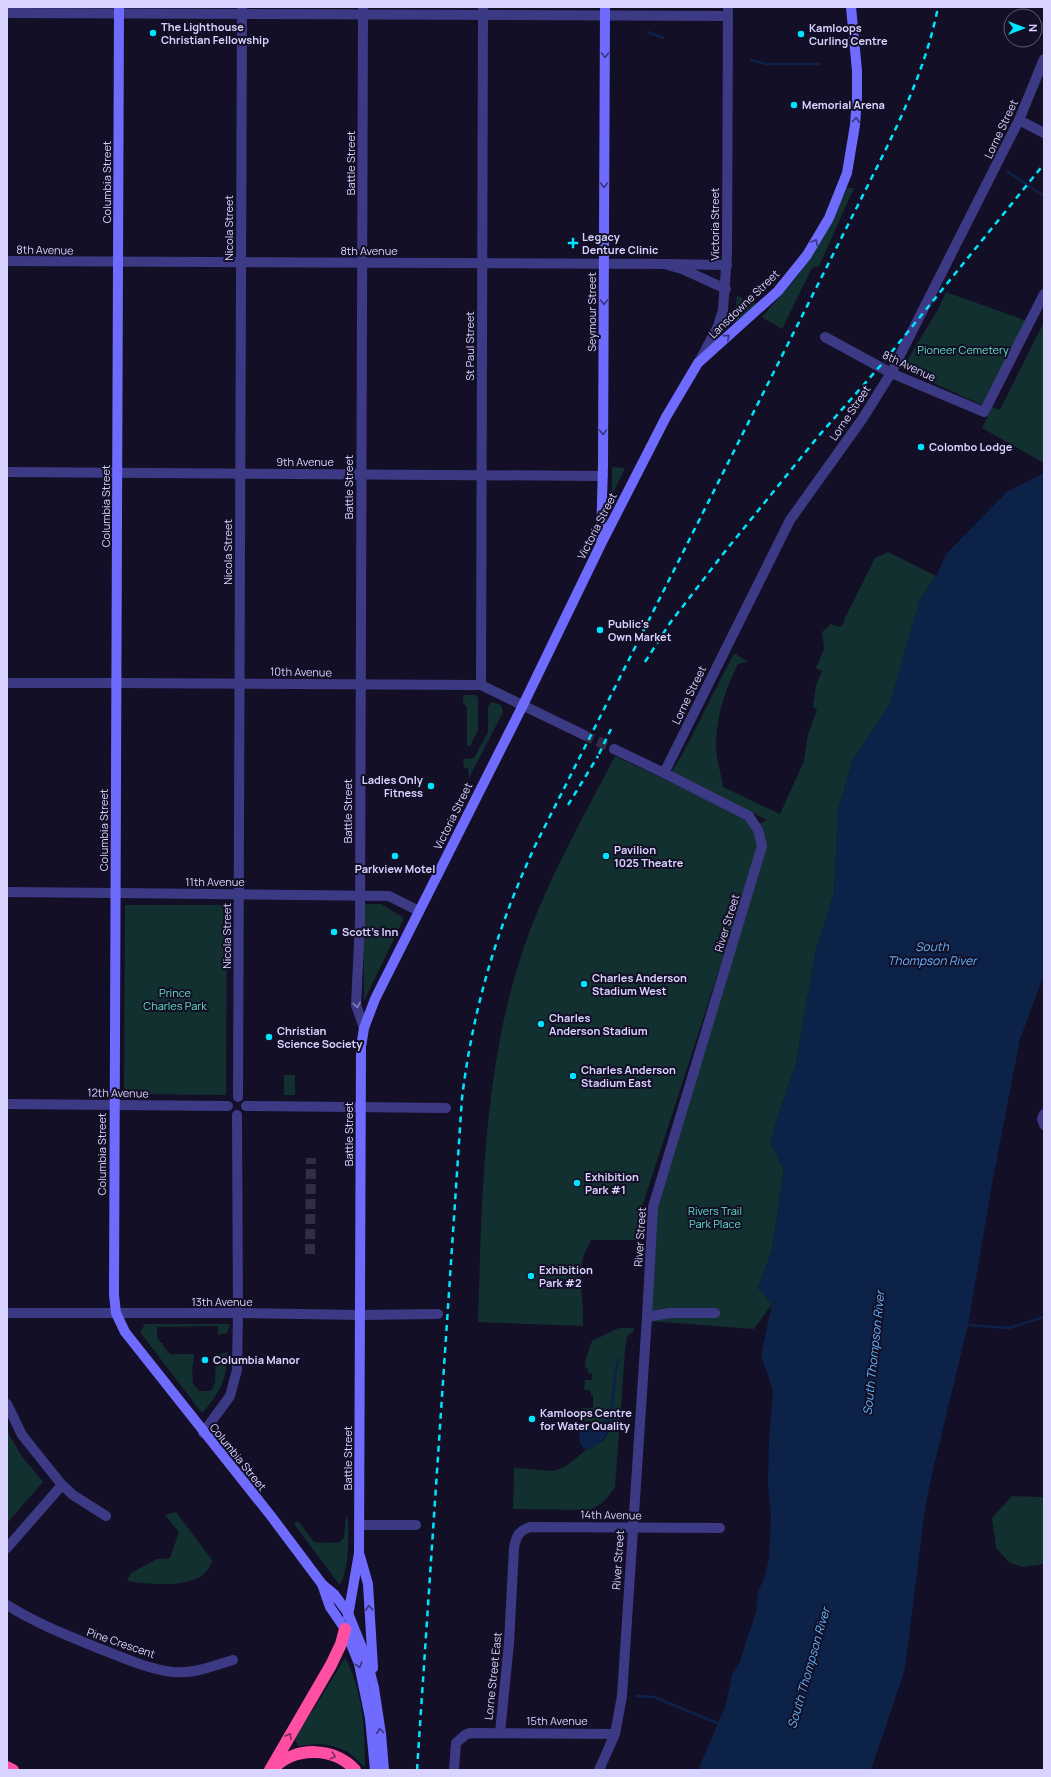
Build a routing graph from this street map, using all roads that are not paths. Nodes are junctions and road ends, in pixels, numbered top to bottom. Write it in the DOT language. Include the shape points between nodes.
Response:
graph roads {
  1 [pos="851,7"];
  2 [pos="119,11"];
  3 [pos="242,11"];
  4 [pos="363,11"];
  5 [pos="483,11"];
  6 [pos="605,11"];
  7 [pos="727,12"];
  8 [pos="7,13"];
  9 [pos="1044,59"];
  10 [pos="1020,120"];
  11 [pos="1044,134"];
  12 [pos="7,262"];
  13 [pos="118,263"];
  14 [pos="241,263"];
  15 [pos="482,263"];
  16 [pos="604,263"];
  17 [pos="363,264"];
  18 [pos="664,264"];
  19 [pos="727,265"];
  20 [pos="726,289"];
  21 [pos="1044,294"];
  22 [pos="825,337"];
  23 [pos="698,363"];
  24 [pos="892,373"];
  25 [pos="7,472"];
  26 [pos="118,473"];
  27 [pos="241,474"];
  28 [pos="361,474"];
  29 [pos="482,475"];
  30 [pos="603,476"];
  31 [pos="601,544"];
  32 [pos="7,683"];
  33 [pos="117,683"];
  34 [pos="240,684"];
  35 [pos="360,685"];
  36 [pos="482,685"];
  37 [pos="523,705"];
  38 [pos="584,735"];
  39 [pos="614,749"];
  40 [pos="664,773"];
  41 [pos="7,892"];
  42 [pos="116,893"];
  43 [pos="240,894"];
  44 [pos="359,896"];
  45 [pos="418,911"];
  46 [pos="364,1028"];
  47 [pos="238,1097"];
  48 [pos="7,1104"];
  49 [pos="115,1105"];
  50 [pos="228,1106"];
  51 [pos="246,1106"];
  52 [pos="361,1107"];
  53 [pos="446,1108"];
  54 [pos="1044,1114"];
  55 [pos="237,1115"];
  56 [pos="1044,1125"];
  57 [pos="7,1313"];
  58 [pos="116,1313"];
  59 [pos="238,1313"];
  60 [pos="715,1313"];
  61 [pos="438,1314"];
  62 [pos="360,1315"];
  63 [pos="647,1317"];
  64 [pos="7,1404"];
  65 [pos="203,1433"];
  66 [pos="62,1485"];
  67 [pos="106,1516"];
  68 [pos="359,1525"];
  69 [pos="416,1525"];
  70 [pos="632,1528"];
  71 [pos="720,1528"];
  72 [pos="7,1548"];
  73 [pos="514,1548"];
  74 [pos="359,1553"];
  75 [pos="322,1584"];
  76 [pos="7,1605"];
  77 [pos="348,1613"];
  78 [pos="345,1629"];
  79 [pos="232,1660"];
  80 [pos="374,1688"];
  81 [pos="500,1733"];
  82 [pos="615,1734"];
  83 [pos="7,1767"];
  84 [pos="13,1770"];
  85 [pos="271,1770"];
  86 [pos="355,1770"];
  87 [pos="375,1770"];
  88 [pos="384,1770"];
  89 [pos="454,1770"];
  90 [pos="599,1770"];
  23 -- 1 [label="main road, Lansdowne Street, one-way" via="778,291 807,255 828,218 846,173 855,125 858,97"];
  2 -- 3 [label="street"];
  2 -- 8 [label="street"];
  2 -- 13 [label="main road, Columbia Street"];
  3 -- 4 [label="street"];
  3 -- 14 [label="street, Nicola Street"];
  4 -- 5 [label="street"];
  4 -- 17 [label="street, Battle Street"];
  5 -- 6 [label="street"];
  5 -- 15 [label="street, St Paul Street"];
  6 -- 7 [label="street"];
  6 -- 16 [label="main road, Seymour Street, one-way"];
  7 -- 19 [label="street, Victoria Street"];
  9 -- 10 [label="street, Lorne Street"];
  10 -- 11 [label="street"];
  10 -- 24 [label="street, Lorne Street"];
  12 -- 13 [label="street, 8th Avenue"];
  13 -- 14 [label="street, 8th Avenue"];
  13 -- 26 [label="main road, Columbia Street"];
  14 -- 17 [label="street, 8th Avenue"];
  14 -- 27 [label="street, Nicola Street"];
  15 -- 16 [label="street, 8th Avenue"];
  15 -- 17 [label="street, 8th Avenue"];
  15 -- 29 [label="street, St Paul Street"];
  16 -- 18 [label="street, 8th Avenue"];
  16 -- 30 [label="main road, Seymour Street, one-way"];
  17 -- 28 [label="street, Battle Street"];
  18 -- 19 [label="street"];
  18 -- 20 [label="street, 8th Avenue" via="682,269"];
  19 -- 20 [label="street, Victoria Street"];
  20 -- 23 [label="street, Victoria Street" via="718,326"];
  21 -- 24 [label="street, 8th Avenue" via="984,412"];
  22 -- 24 [label="street, 8th Avenue"];
  23 -- 31 [label="main road, Victoria Street" via="666,417"];
  24 -- 40 [label="street, Lorne Street" via="790,520"];
  25 -- 26 [label="street, 9th Avenue"];
  26 -- 27 [label="street, 9th Avenue"];
  26 -- 33 [label="main road, Columbia Street"];
  27 -- 28 [label="street, 9th Avenue"];
  27 -- 34 [label="street, Nicola Street"];
  28 -- 29 [label="street, 9th Avenue"];
  28 -- 35 [label="street, Battle Street"];
  29 -- 30 [label="street, 9th Avenue"];
  29 -- 36 [label="street, St Paul Street"];
  30 -- 31 [label="main road, Seymour Street"];
  31 -- 37 [label="main road, Victoria Street"];
  32 -- 33 [label="street, 10th Avenue"];
  33 -- 34 [label="street, 10th Avenue"];
  33 -- 42 [label="main road, Columbia Street"];
  34 -- 35 [label="street, 10th Avenue"];
  34 -- 43 [label="street, Nicola Street"];
  35 -- 36 [label="street, 10th Avenue"];
  35 -- 44 [label="street, Battle Street"];
  36 -- 37 [label="street, 10th Avenue"];
  37 -- 38 [label="street, 10th Avenue"];
  37 -- 45 [label="main road, Victoria Street"];
  39 -- 40 [label="street"];
  40 -- 63 [label="street, River Street" via="749,816 758,830 762,846 653,1207"];
  41 -- 42 [label="street, 11th Avenue"];
  42 -- 43 [label="street, 11th Avenue"];
  42 -- 49 [label="main road, Columbia Street"];
  43 -- 44 [label="street, 11th Avenue"];
  43 -- 47 [label="street, Nicola Street"];
  44 -- 45 [label="street, 11th Avenue" via="389,896"];
  44 -- 46 [label="street, Battle Street, one-way" via="356,1005"];
  45 -- 46 [label="main road, Victoria Street" via="375,999"];
  46 -- 52 [label="main road, Battle Street" via="361,1047"];
  47 -- 50 [label="street" via="231,1100"];
  47 -- 51 [label="street" via="244,1100"];
  48 -- 49 [label="street, 12th Avenue"];
  49 -- 50 [label="street, 12th Avenue"];
  49 -- 58 [label="main road, Columbia Street"];
  50 -- 55 [label="street" via="232,1113"];
  51 -- 52 [label="street"];
  51 -- 55 [label="street" via="243,1113"];
  52 -- 53 [label="street"];
  52 -- 62 [label="main road, Battle Street"];
  54 -- 56 [label="street"];
  55 -- 59 [label="street"];
  57 -- 58 [label="street, 13th Avenue"];
  58 -- 59 [label="street, 13th Avenue"];
  58 -- 65 [label="main road, Columbia Street" via="125,1332"];
  59 -- 62 [label="street, 13th Avenue"];
  59 -- 65 [label="street" via="237,1370 233,1388"];
  60 -- 63 [label="street" via="670,1312"];
  61 -- 62 [label="street, 13th Avenue"];
  62 -- 68 [label="main road, Battle Street"];
  63 -- 70 [label="street, River Street"];
  64 -- 66 [label="street" via="22,1435"];
  65 -- 75 [label="main road, Columbia Street" via="271,1516"];
  66 -- 67 [label="street" via="73,1496"];
  66 -- 72 [label="street"];
  68 -- 69 [label="street"];
  68 -- 74 [label="main road, Battle Street"];
  70 -- 71 [label="street, 14th Avenue"];
  70 -- 73 [label="street, 14th Avenue" via="530,1527 520,1531"];
  70 -- 82 [label="street, River Street" via="622,1696"];
  73 -- 81 [label="street, Lorne Street East" via="509,1643"];
  74 -- 77 [label="main road, Battle Street"];
  80 -- 74 [label="main road, one-way" via="368,1584"];
  75 -- 77 [label="main road, Columbia Street" via="334,1594"];
  75 -- 78 [label="main road, Columbia Street" via="330,1607"];
  76 -- 79 [label="street, Pine Crescent" via="72,1638 134,1662 173,1672 196,1671"];
  77 -- 78 [label="main road, Battle Street"];
  77 -- 80 [label="main road" via="367,1660"];
  85 -- 78 [label="highway, one-way" via="331,1665"];
  78 -- 87 [label="main road, one-way" via="359,1664 366,1691"];
  88 -- 80 [label="main road, one-way"];
  81 -- 82 [label="street, 15th Avenue"];
  81 -- 89 [label="street, Lorne Street East" via="465,1735 456,1743"];
  82 -- 90 [label="street, River Street"];
  83 -- 84 [label="highway"];
  85 -- 86 [label="highway, one-way" via="280,1761 293,1755 310,1752 322,1752 342,1759"];
}
